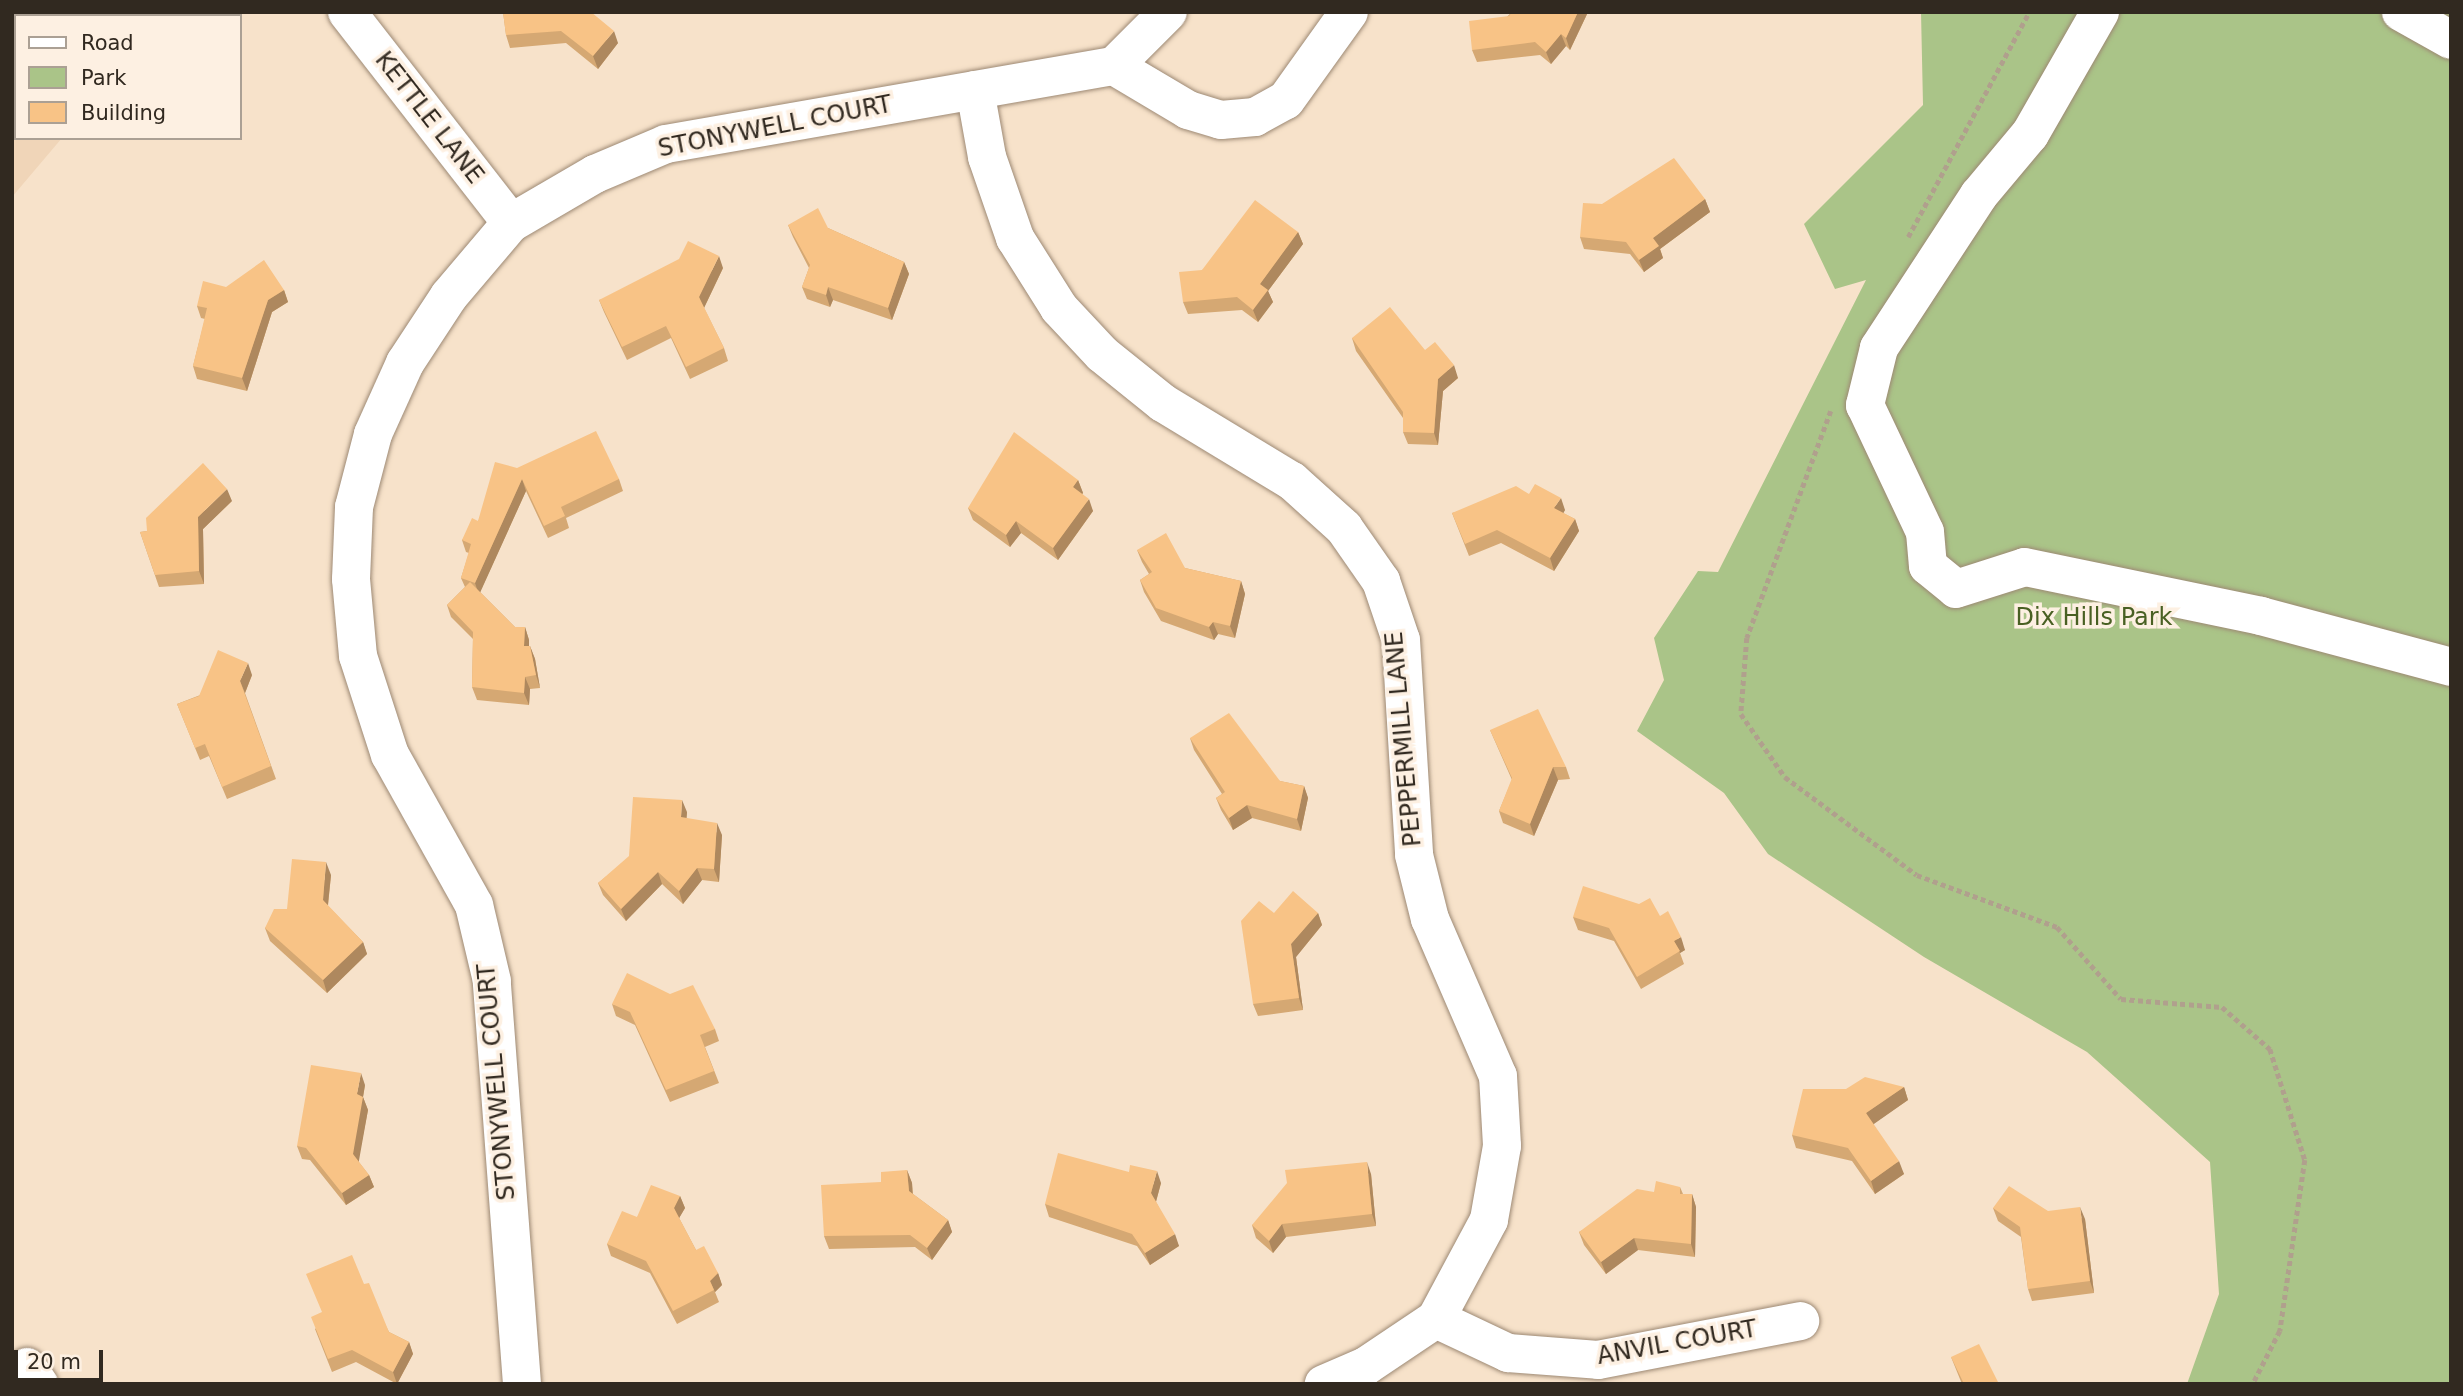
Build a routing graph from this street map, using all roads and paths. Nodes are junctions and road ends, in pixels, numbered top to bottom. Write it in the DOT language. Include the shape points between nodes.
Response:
graph roads {
  1 [pos="347,12"];
  2 [pos="1168,12"];
  3 [pos="1349,12"];
  4 [pos="2029,12"];
  5 [pos="2100,12"];
  6 [pos="2402,12"];
  7 [pos="2451,40"];
  8 [pos="1114,66"];
  9 [pos="975,90"];
  10 [pos="511,223"];
  11 [pos="1905,244"];
  12 [pos="1834,404"];
  13 [pos="2451,667"];
  14 [pos="1436,1319"];
  15 [pos="1800,1321"];
  16 [pos="522,1384"];
  17 [pos="1324,1384"];
  18 [pos="2253,1384"];
  1 -- 10 [label="street, KETTLE LANE"];
  2 -- 8 [label="street"];
  3 -- 8 [label="street" via="1286,100 1255,117 1221,120 1188,110"];
  4 -- 11 [label="path"];
  5 -- 13 [label="street" via="2030,134 1979,195 1879,348 1865,405 1925,532 1928,566 1956,589 2025,568 2261,616"];
  6 -- 7 [label="street"];
  8 -- 9 [label="street, STONYWELL COURT"];
  9 -- 10 [label="street, STONYWELL COURT" via="666,144 595,174"];
  9 -- 14 [label="street, PEPPERMILL LANE" via="987,157 1015,238 1059,308 1102,354 1163,403 1292,481 1345,528 1381,581 1401,640 1413,855 1430,919 1498,1076 1502,1146 1489,1220"];
  10 -- 16 [label="street, STONYWELL COURT" via="449,296 405,363 373,434 354,507 351,579 358,656 390,755 474,905 492,981"];
  12 -- 18 [label="path" via="1747,638 1741,714 1785,777 1917,875 2057,927 2121,999 2222,1007 2270,1049 2305,1160 2280,1331"];
  14 -- 15 [label="street, ANVIL COURT" via="1508,1353 1598,1360"];
  14 -- 17 [label="street, PEPPERMILL LANE" via="1366,1366"];
}
